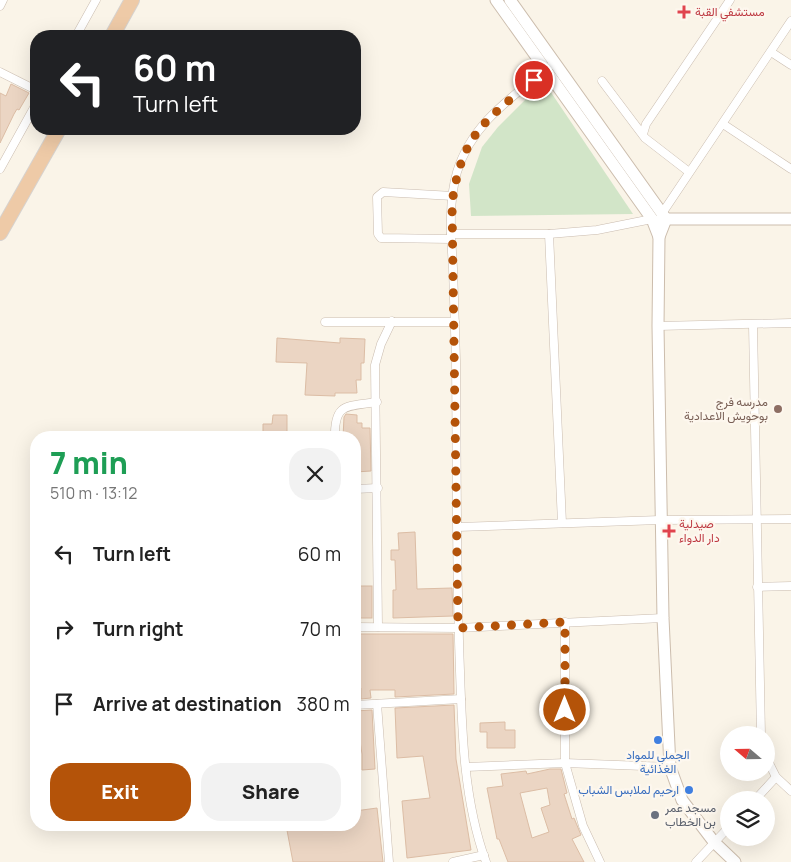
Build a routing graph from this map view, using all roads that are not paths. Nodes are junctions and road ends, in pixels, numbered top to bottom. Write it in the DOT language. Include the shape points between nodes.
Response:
graph roads {
  1 [pos="4,0"];
  2 [pos="96,0"];
  3 [pos="132,0"];
  4 [pos="496,0"];
  5 [pos="510,0"];
  6 [pos="730,0"];
  7 [pos="0,6"];
  8 [pos="791,21"];
  9 [pos="79,30"];
  10 [pos="115,30"];
  11 [pos="771,52"];
  12 [pos="791,65"];
  13 [pos="550,66"];
  14 [pos="0,72"];
  15 [pos="602,81"];
  16 [pos="30,87"];
  17 [pos="30,115"];
  18 [pos="723,124"];
  19 [pos="643,134"];
  20 [pos="56,135"];
  21 [pos="0,169"];
  22 [pos="791,169"];
  23 [pos="689,172"];
  24 [pos="453,196"];
  25 [pos="665,215"];
  26 [pos="791,219"];
  27 [pos="652,220"];
  28 [pos="0,233"];
  29 [pos="549,234"];
  30 [pos="451,237"];
  31 [pos="659,237"];
  32 [pos="392,321"];
  33 [pos="325,322"];
  34 [pos="455,322"];
  35 [pos="791,323"];
  36 [pos="753,325"];
  37 [pos="658,326"];
  38 [pos="377,402"];
  39 [pos="335,431"];
  40 [pos="378,488"];
  41 [pos="361,489"];
  42 [pos="756,519"];
  43 [pos="791,519"];
  44 [pos="660,520"];
  45 [pos="562,523"];
  46 [pos="458,528"];
  47 [pos="791,586"];
  48 [pos="757,587"];
  49 [pos="663,618"];
  50 [pos="565,622"];
  51 [pos="361,627"];
  52 [pos="378,627"];
  53 [pos="458,628"];
  54 [pos="461,699"];
  55 [pos="377,704"];
  56 [pos="361,705"];
  57 [pos="761,726"];
  58 [pos="565,763"];
  59 [pos="466,767"];
  60 [pos="670,767"];
  61 [pos="776,777"];
  62 [pos="791,790"];
  63 [pos="763,791"];
  64 [pos="720,836"];
  65 [pos="714,842"];
  66 [pos="485,859"];
  67 [pos="389,862"];
  68 [pos="453,862"];
  69 [pos="600,862"];
  70 [pos="696,862"];
  71 [pos="735,862"];
  1 -- 7 [label="street"];
  2 -- 9 [label="street"];
  3 -- 10 [label="highway"];
  4 -- 13 [label="main road"];
  5 -- 13 [label="main road"];
  6 -- 19 [label="street" via="646,124"];
  8 -- 11 [label="street"];
  11 -- 12 [label="street"];
  11 -- 18 [label="street"];
  13 -- 24 [label="street" via="476,130 457,173"];
  13 -- 25 [label="main road"];
  13 -- 27 [label="main road"];
  14 -- 16 [label="street"];
  15 -- 19 [label="street"];
  17 -- 21 [label="street"];
  18 -- 22 [label="street"];
  18 -- 23 [label="street"];
  19 -- 23 [label="street"];
  20 -- 28 [label="highway"];
  23 -- 25 [label="street"];
  24 -- 30 [label="street"];
  24 -- 30 [label="street" via="383,192 377,197 378,234 381,238"];
  25 -- 26 [label="main road"];
  25 -- 27 [label="main road"];
  25 -- 31 [label="main road"];
  27 -- 29 [label="street" via="597,230"];
  27 -- 31 [label="main road"];
  29 -- 30 [label="street"];
  29 -- 45 [label="street"];
  30 -- 34 [label="street"];
  31 -- 37 [label="main road"];
  32 -- 33 [label="street"];
  32 -- 34 [label="street"];
  32 -- 38 [label="street" via="375,365"];
  34 -- 46 [label="street"];
  35 -- 36 [label="street"];
  36 -- 37 [label="street"];
  36 -- 42 [label="street"];
  37 -- 44 [label="main road"];
  38 -- 39 [label="street" via="344,408 338,413"];
  38 -- 40 [label="street"];
  40 -- 41 [label="street"];
  40 -- 52 [label="street"];
  42 -- 43 [label="street"];
  42 -- 44 [label="street"];
  42 -- 48 [label="street"];
  44 -- 45 [label="street"];
  44 -- 49 [label="main road"];
  45 -- 46 [label="street"];
  46 -- 53 [label="street"];
  47 -- 48 [label="street"];
  48 -- 57 [label="street"];
  49 -- 50 [label="street"];
  49 -- 60 [label="main road"];
  50 -- 53 [label="street"];
  50 -- 58 [label="street"];
  51 -- 52 [label="street"];
  52 -- 53 [label="street"];
  53 -- 54 [label="street"];
  54 -- 55 [label="street"];
  54 -- 59 [label="street"];
  55 -- 56 [label="street"];
  55 -- 67 [label="street"];
  58 -- 59 [label="street"];
  58 -- 60 [label="street"];
  58 -- 69 [label="street" via="583,826"];
  59 -- 66 [label="street"];
  60 -- 65 [label="main road" via="682,800"];
  61 -- 62 [label="street"];
  61 -- 63 [label="street"];
  64 -- 65 [label="street"];
  65 -- 70 [label="street"];
  65 -- 71 [label="main road"];
  66 -- 68 [label="street"];
}
